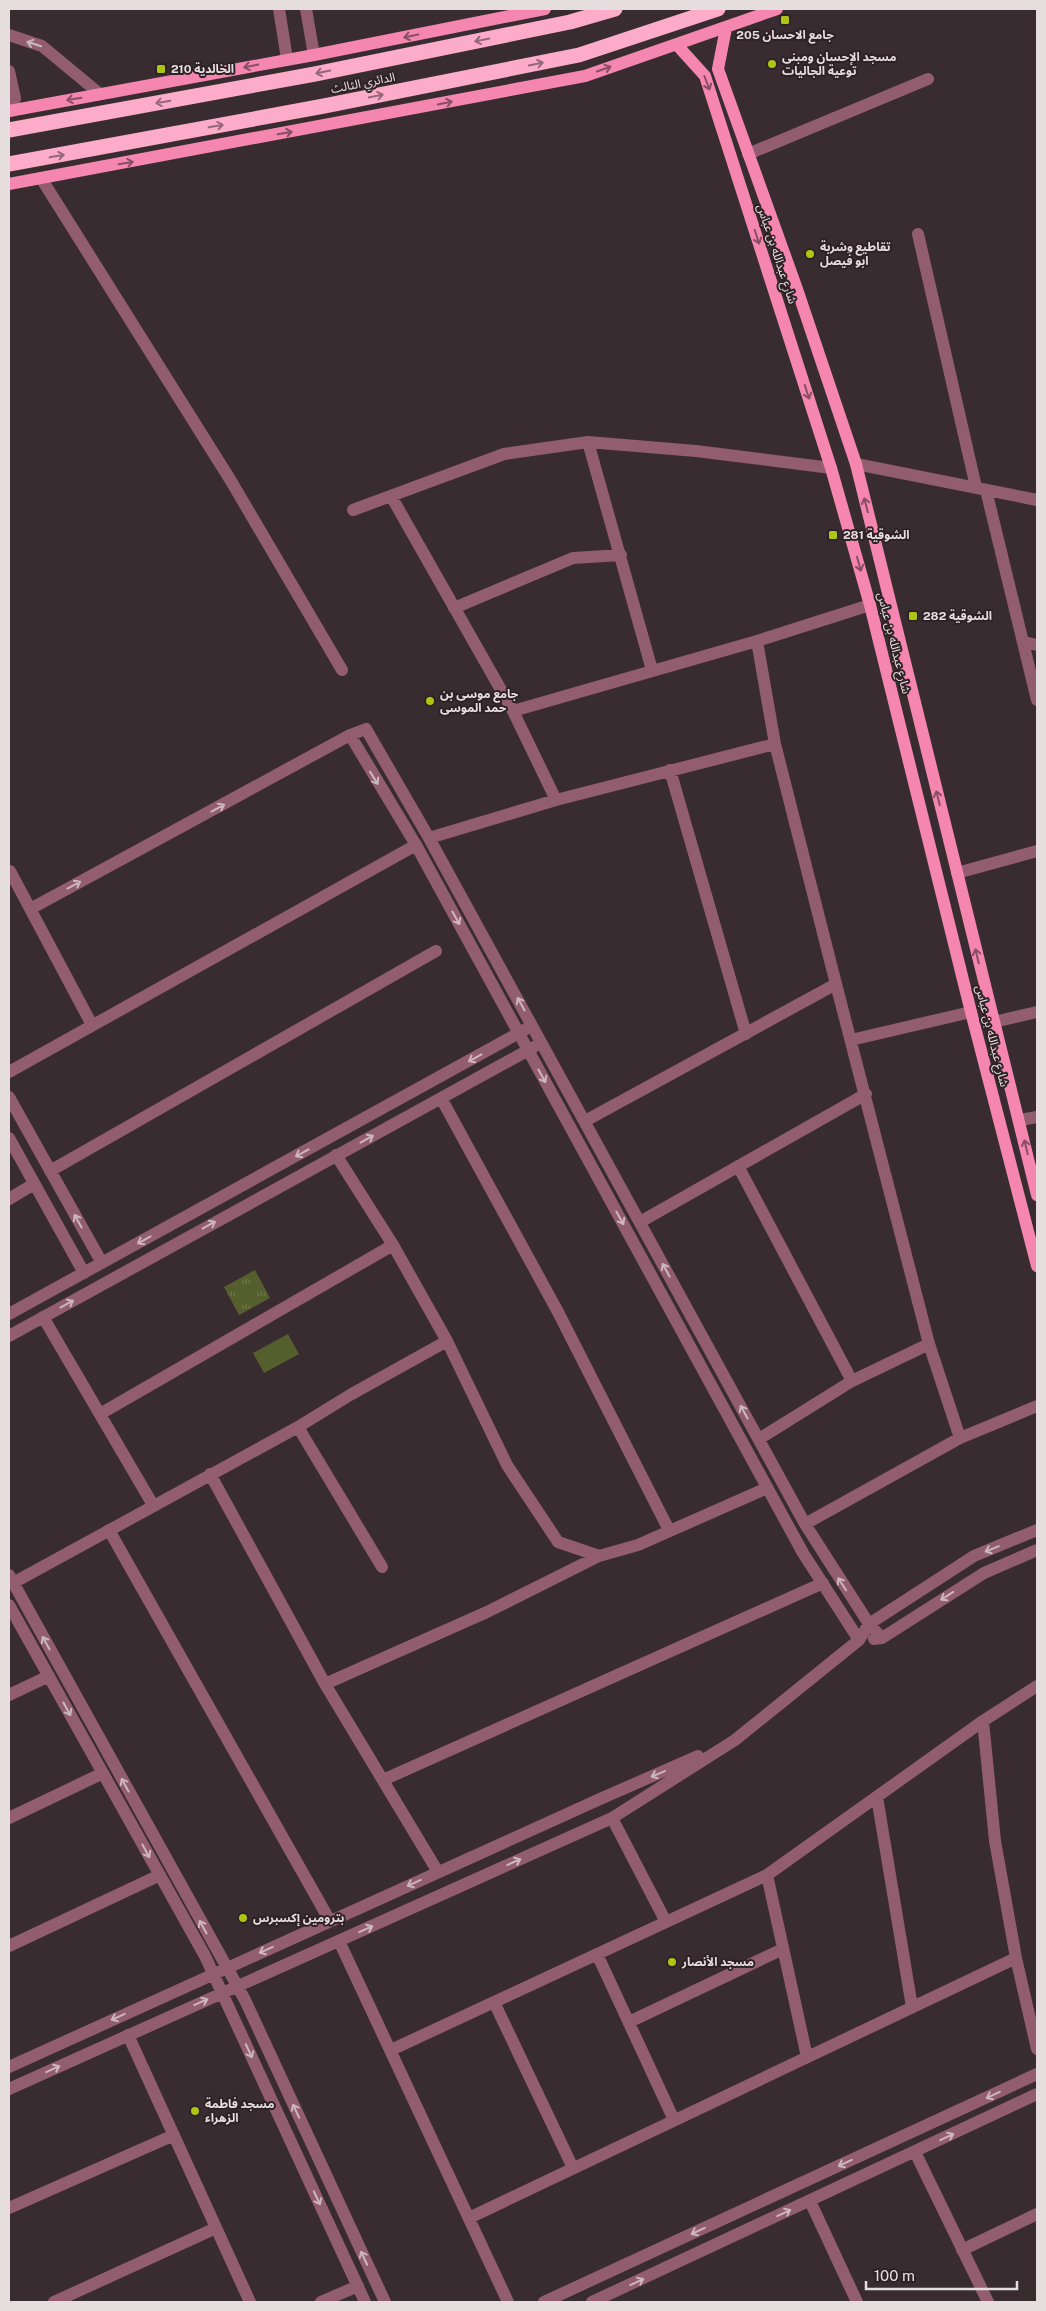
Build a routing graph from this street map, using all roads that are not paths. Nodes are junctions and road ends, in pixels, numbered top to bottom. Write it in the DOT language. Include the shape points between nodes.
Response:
graph roads {
  1 [pos="279,9"];
  2 [pos="306,9"];
  3 [pos="545,9"];
  4 [pos="614,9"];
  5 [pos="718,9"];
  6 [pos="777,9"];
  7 [pos="726,28"];
  8 [pos="9,35"];
  9 [pos="677,45"];
  10 [pos="314,55"];
  11 [pos="287,59"];
  12 [pos="9,71"];
  13 [pos="928,79"];
  14 [pos="100,94"];
  15 [pos="10,111"];
  16 [pos="9,130"];
  17 [pos="748,154"];
  18 [pos="9,164"];
  19 [pos="41,178"];
  20 [pos="9,184"];
  21 [pos="918,234"];
  22 [pos="588,442"];
  23 [pos="856,464"];
  24 [pos="831,468"];
  25 [pos="981,489"];
  26 [pos="391,496"];
  27 [pos="1037,500"];
  28 [pos="354,510"];
  29 [pos="621,554"];
  30 [pos="870,605"];
  31 [pos="454,608"];
  32 [pos="757,641"];
  33 [pos="1024,642"];
  34 [pos="1037,645"];
  35 [pos="342,670"];
  36 [pos="652,670"];
  37 [pos="1037,700"];
  38 [pos="513,711"];
  39 [pos="350,735"];
  40 [pos="775,744"];
  41 [pos="670,770"];
  42 [pos="556,800"];
  43 [pos="429,838"];
  44 [pos="416,845"];
  45 [pos="1037,851"];
  46 [pos="10,871"];
  47 [pos="957,873"];
  48 [pos="32,908"];
  49 [pos="436,952"];
  50 [pos="836,984"];
  51 [pos="971,1012"];
  52 [pos="1037,1012"];
  53 [pos="994,1022"];
  54 [pos="92,1025"];
  55 [pos="533,1025"];
  56 [pos="519,1033"];
  57 [pos="746,1034"];
  58 [pos="851,1040"];
  59 [pos="542,1042"];
  60 [pos="528,1051"];
  61 [pos="9,1072"];
  62 [pos="866,1094"];
  63 [pos="9,1097"];
  64 [pos="441,1098"];
  65 [pos="1037,1117"];
  66 [pos="1020,1120"];
  67 [pos="585,1121"];
  68 [pos="9,1138"];
  69 [pos="336,1155"];
  70 [pos="738,1166"];
  71 [pos="50,1171"];
  72 [pos="34,1184"];
  73 [pos="1037,1195"];
  74 [pos="9,1199"];
  75 [pos="640,1222"];
  76 [pos="393,1245"];
  77 [pos="102,1263"];
  78 [pos="1037,1266"];
  79 [pos="84,1273"];
  80 [pos="9,1314"];
  81 [pos="42,1317"];
  82 [pos="9,1336"];
  83 [pos="447,1341"];
  84 [pos="929,1344"];
  85 [pos="852,1381"];
  86 [pos="1037,1406"];
  87 [pos="100,1414"];
  88 [pos="298,1427"];
  89 [pos="960,1438"];
  90 [pos="759,1440"];
  91 [pos="210,1474"];
  92 [pos="767,1488"];
  93 [pos="153,1505"];
  94 [pos="805,1524"];
  95 [pos="109,1530"];
  96 [pos="669,1530"];
  97 [pos="1037,1530"];
  98 [pos="1037,1550"];
  99 [pos="599,1556"];
  100 [pos="382,1567"];
  101 [pos="11,1579"];
  102 [pos="823,1583"];
  103 [pos="9,1605"];
  104 [pos="869,1624"];
  105 [pos="882,1638"];
  106 [pos="859,1640"];
  107 [pos="49,1676"];
  108 [pos="325,1684"];
  109 [pos="1037,1686"];
  110 [pos="9,1695"];
  111 [pos="983,1721"];
  112 [pos="735,1740"];
  113 [pos="103,1773"];
  114 [pos="383,1780"];
  115 [pos="877,1797"];
  116 [pos="9,1818"];
  117 [pos="612,1818"];
  118 [pos="438,1872"];
  119 [pos="160,1875"];
  120 [pos="767,1875"];
  121 [pos="330,1921"];
  122 [pos="666,1922"];
  123 [pos="340,1940"];
  124 [pos="9,1946"];
  125 [pos="783,1949"];
  126 [pos="597,1954"];
  127 [pos="1016,1958"];
  128 [pos="226,1968"];
  129 [pos="213,1974"];
  130 [pos="237,1986"];
  131 [pos="222,1993"];
  132 [pos="494,2002"];
  133 [pos="912,2007"];
  134 [pos="629,2022"];
  135 [pos="128,2035"];
  136 [pos="1037,2049"];
  137 [pos="391,2050"];
  138 [pos="807,2057"];
  139 [pos="9,2067"];
  140 [pos="1037,2074"];
  141 [pos="9,2089"];
  142 [pos="1037,2094"];
  143 [pos="674,2120"];
  144 [pos="174,2135"];
  145 [pos="915,2152"];
  146 [pos="573,2168"];
  147 [pos="810,2201"];
  148 [pos="9,2208"];
  149 [pos="1037,2214"];
  150 [pos="469,2218"];
  151 [pos="216,2228"];
  152 [pos="962,2250"];
  153 [pos="358,2286"];
  154 [pos="54,2302"];
  155 [pos="250,2302"];
  156 [pos="321,2302"];
  157 [pos="365,2302"];
  158 [pos="385,2302"];
  159 [pos="508,2302"];
  160 [pos="544,2302"];
  161 [pos="592,2302"];
  162 [pos="855,2302"];
  163 [pos="988,2302"];
  1 -- 11 [label="street"];
  2 -- 10 [label="street"];
  3 -- 10 [label="main road, one-way"];
  4 -- 16 [label="highway, الدائري الثالث, one-way" via="570,22 324,72"];
  18 -- 5 [label="highway, الدائري الثالث, one-way" via="580,56"];
  6 -- 7 [label="main road"];
  7 -- 9 [label="main road"];
  7 -- 17 [label="main road, شارع عبدالله بن عباس" via="718,68"];
  14 -- 8 [label="street, one-way" via="42,46"];
  19 -- 9 [label="main road, one-way" via="586,76"];
  9 -- 24 [label="main road, شارع عبدالله بن عباس, one-way" via="705,76"];
  10 -- 11 [label="main road"];
  11 -- 14 [label="main road, one-way"];
  12 -- 15 [label="street" via="15,98"];
  13 -- 17 [label="street"];
  14 -- 15 [label="main road, one-way"];
  17 -- 23 [label="main road, شارع عبدالله بن عباس"];
  19 -- 20 [label="main road"];
  19 -- 35 [label="street" via="231,481"];
  21 -- 25 [label="street"];
  22 -- 24 [label="street" via="696,451"];
  22 -- 26 [label="street" via="504,454"];
  22 -- 29 [label="street"];
  23 -- 25 [label="street"];
  47 -- 23 [label="main road, شارع عبدالله بن عباس, one-way"];
  24 -- 30 [label="main road, شارع عبدالله بن عباس, one-way"];
  25 -- 27 [label="street"];
  25 -- 33 [label="street"];
  26 -- 28 [label="street"];
  26 -- 31 [label="street"];
  29 -- 31 [label="street" via="573,558"];
  29 -- 36 [label="street"];
  30 -- 32 [label="street"];
  30 -- 51 [label="main road, شارع عبدالله بن عباس"];
  31 -- 38 [label="street"];
  32 -- 36 [label="street"];
  32 -- 40 [label="street"];
  33 -- 34 [label="street"];
  33 -- 37 [label="street"];
  36 -- 38 [label="street"];
  38 -- 42 [label="street"];
  39 -- 43 [label="street" via="366,729"];
  39 -- 44 [label="street, one-way"];
  48 -- 39 [label="street, one-way"];
  40 -- 41 [label="street"];
  40 -- 50 [label="street"];
  41 -- 42 [label="street"];
  41 -- 57 [label="street"];
  42 -- 43 [label="street"];
  55 -- 43 [label="street, one-way"];
  44 -- 54 [label="street"];
  44 -- 56 [label="street, one-way"];
  45 -- 47 [label="street"];
  46 -- 48 [label="street"];
  53 -- 47 [label="main road, شارع عبدالله بن عباس, one-way"];
  48 -- 54 [label="street"];
  49 -- 71 [label="street"];
  50 -- 57 [label="street"];
  50 -- 58 [label="street"];
  51 -- 58 [label="street"];
  51 -- 78 [label="main road, شارع عبدالله بن عباس"];
  52 -- 53 [label="street"];
  53 -- 66 [label="main road, شارع عبدالله بن عباس"];
  54 -- 61 [label="street"];
  55 -- 56 [label="street"];
  55 -- 59 [label="street"];
  56 -- 60 [label="street"];
  56 -- 77 [label="street, one-way"];
  57 -- 67 [label="street"];
  58 -- 62 [label="street"];
  59 -- 60 [label="street"];
  59 -- 67 [label="street"];
  60 -- 64 [label="street"];
  60 -- 92 [label="street, one-way"];
  62 -- 70 [label="street"];
  62 -- 84 [label="street"];
  63 -- 71 [label="street"];
  69 -- 64 [label="street, one-way"];
  64 -- 96 [label="street" via="558,1312"];
  65 -- 66 [label="street"];
  73 -- 66 [label="main road, شارع عبدالله بن عباس, one-way"];
  67 -- 75 [label="street"];
  68 -- 72 [label="street"];
  69 -- 76 [label="street"];
  81 -- 69 [label="street, one-way"];
  70 -- 75 [label="street"];
  70 -- 85 [label="street"];
  77 -- 71 [label="street, one-way"];
  72 -- 74 [label="street"];
  72 -- 79 [label="street"];
  90 -- 75 [label="street, one-way"];
  76 -- 83 [label="street"];
  76 -- 87 [label="street"];
  77 -- 79 [label="street"];
  79 -- 80 [label="street"];
  81 -- 82 [label="street"];
  81 -- 87 [label="street"];
  83 -- 88 [label="street"];
  83 -- 99 [label="street" via="507,1465 558,1542"];
  84 -- 85 [label="street"];
  84 -- 89 [label="street"];
  85 -- 90 [label="street"];
  86 -- 89 [label="street"];
  87 -- 93 [label="street"];
  88 -- 91 [label="street"];
  88 -- 100 [label="street"];
  89 -- 94 [label="street"];
  90 -- 94 [label="street"];
  91 -- 93 [label="street"];
  91 -- 108 [label="street"];
  92 -- 96 [label="street"];
  92 -- 102 [label="street"];
  93 -- 95 [label="street"];
  104 -- 94 [label="street, one-way"];
  95 -- 101 [label="street"];
  95 -- 121 [label="street"];
  96 -- 99 [label="street" via="638,1545"];
  97 -- 104 [label="street, one-way" via="974,1556"];
  98 -- 105 [label="street, one-way" via="984,1573"];
  99 -- 108 [label="street" via="487,1612"];
  128 -- 101 [label="street, one-way"];
  102 -- 106 [label="street"];
  102 -- 114 [label="street"];
  103 -- 107 [label="street"];
  104 -- 105 [label="street"];
  104 -- 106 [label="street"];
  105 -- 106 [label="street"];
  106 -- 112 [label="street"];
  107 -- 110 [label="street"];
  107 -- 113 [label="street, one-way"];
  108 -- 114 [label="street"];
  109 -- 111 [label="street"];
  111 -- 115 [label="street"];
  111 -- 127 [label="street" via="995,1840"];
  112 -- 117 [label="street"];
  112 -- 118 [label="street, one-way"];
  113 -- 116 [label="street"];
  113 -- 119 [label="street, one-way"];
  114 -- 118 [label="street"];
  115 -- 120 [label="street"];
  115 -- 133 [label="street"];
  117 -- 122 [label="street"];
  123 -- 117 [label="street, one-way"];
  118 -- 121 [label="street, one-way"];
  119 -- 124 [label="street"];
  119 -- 129 [label="street"];
  120 -- 122 [label="street"];
  120 -- 125 [label="street"];
  121 -- 128 [label="street, one-way"];
  122 -- 126 [label="street"];
  123 -- 130 [label="street"];
  123 -- 137 [label="street"];
  125 -- 134 [label="street"];
  125 -- 138 [label="street"];
  126 -- 132 [label="street"];
  126 -- 134 [label="street"];
  127 -- 133 [label="street"];
  127 -- 136 [label="street"];
  128 -- 129 [label="street"];
  128 -- 130 [label="street"];
  129 -- 131 [label="street"];
  129 -- 139 [label="street, one-way"];
  130 -- 131 [label="street"];
  158 -- 130 [label="street, one-way"];
  135 -- 131 [label="street, one-way"];
  131 -- 153 [label="street, one-way"];
  132 -- 137 [label="street"];
  132 -- 146 [label="street"];
  133 -- 138 [label="street"];
  134 -- 143 [label="street"];
  141 -- 135 [label="street, one-way"];
  135 -- 144 [label="street"];
  137 -- 150 [label="street"];
  138 -- 143 [label="street"];
  140 -- 160 [label="street, one-way"];
  145 -- 142 [label="street, one-way"];
  143 -- 146 [label="street"];
  144 -- 148 [label="street"];
  144 -- 151 [label="street"];
  145 -- 147 [label="street"];
  145 -- 152 [label="street"];
  146 -- 150 [label="street"];
  161 -- 147 [label="street, one-way"];
  147 -- 162 [label="street"];
  149 -- 152 [label="street"];
  150 -- 159 [label="street"];
  151 -- 154 [label="street"];
  151 -- 155 [label="street"];
  152 -- 163 [label="street"];
  153 -- 156 [label="street"];
  153 -- 157 [label="street"];
}
